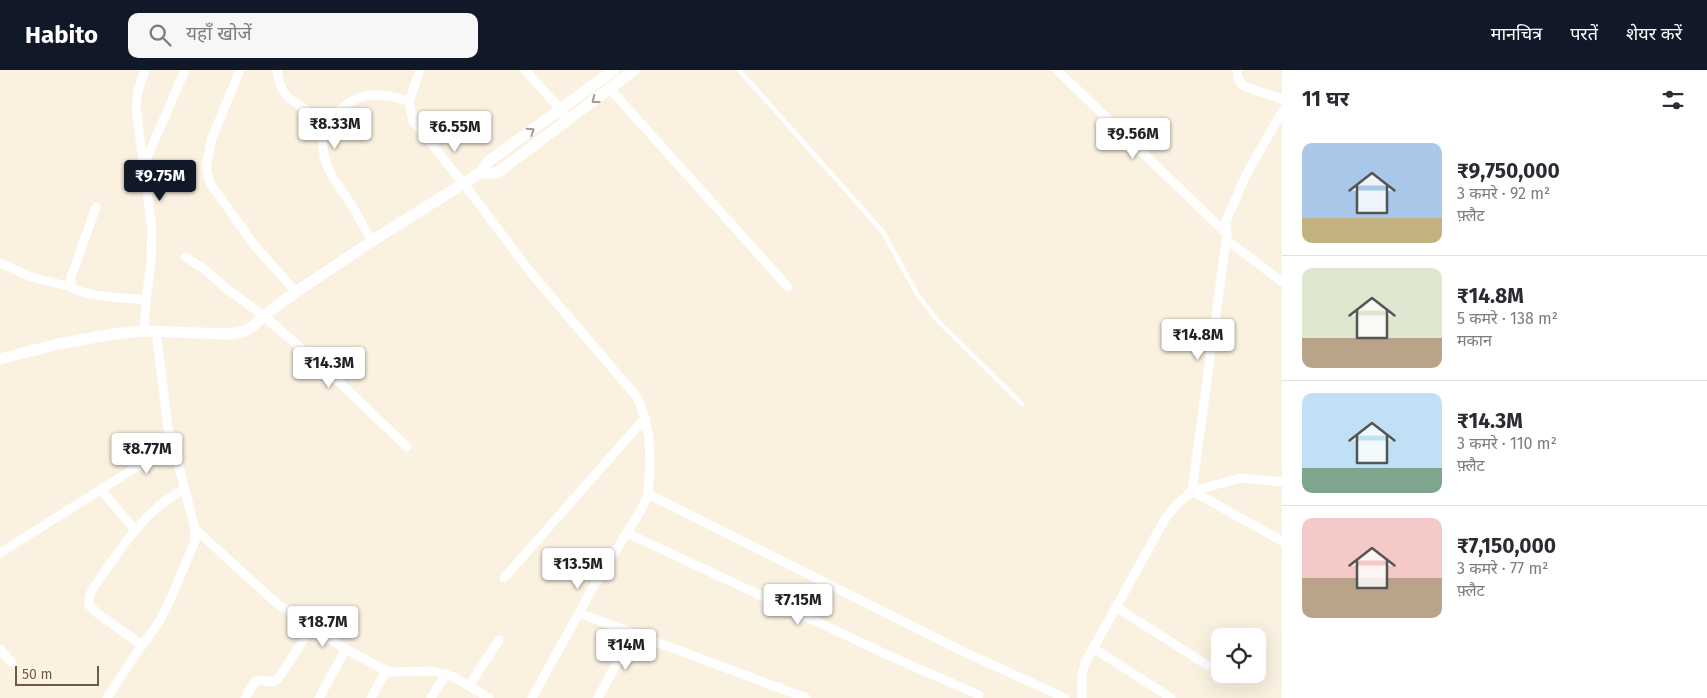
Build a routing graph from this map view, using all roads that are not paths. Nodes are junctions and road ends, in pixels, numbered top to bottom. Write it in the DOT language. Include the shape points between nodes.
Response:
graph roads {
  1 [pos="145,70"];
  2 [pos="185,70"];
  3 [pos="240,70"];
  4 [pos="277,70"];
  5 [pos="420,70"];
  6 [pos="525,70"];
  7 [pos="614,70"];
  8 [pos="740,70"];
  9 [pos="1057,70"];
  10 [pos="1237,70"];
  11 [pos="628,72"];
  12 [pos="610,89"];
  13 [pos="1282,99"];
  14 [pos="409,101"];
  15 [pos="561,110"];
  16 [pos="1282,112"];
  17 [pos="568,121"];
  18 [pos="320,128"];
  19 [pos="143,167"];
  20 [pos="480,173"];
  21 [pos="464,184"];
  22 [pos="96,207"];
  23 [pos="1226,234"];
  24 [pos="372,241"];
  25 [pos="185,257"];
  26 [pos="0,263"];
  27 [pos="1282,282"];
  28 [pos="71,287"];
  29 [pos="788,287"];
  30 [pos="296,292"];
  31 [pos="146,300"];
  32 [pos="264,316"];
  33 [pos="150,331"];
  34 [pos="0,359"];
  35 [pos="1022,404"];
  36 [pos="645,418"];
  37 [pos="173,444"];
  38 [pos="408,446"];
  39 [pos="1282,482"];
  40 [pos="185,488"];
  41 [pos="101,490"];
  42 [pos="1192,491"];
  43 [pos="648,494"];
  44 [pos="195,528"];
  45 [pos="136,531"];
  46 [pos="627,533"];
  47 [pos="1282,541"];
  48 [pos="0,553"];
  49 [pos="504,578"];
  50 [pos="1116,607"];
  51 [pos="581,610"];
  52 [pos="312,627"];
  53 [pos="633,633"];
  54 [pos="499,640"];
  55 [pos="142,645"];
  56 [pos="1093,648"];
  57 [pos="0,649"];
  58 [pos="346,649"];
  59 [pos="12,663"];
  60 [pos="1207,665"];
  61 [pos="386,671"];
  62 [pos="446,674"];
  63 [pos="469,686"];
  64 [pos="979,695"];
  65 [pos="795,696"];
  66 [pos="107,698"];
  67 [pos="245,698"];
  68 [pos="319,698"];
  69 [pos="371,698"];
  70 [pos="431,698"];
  71 [pos="488,698"];
  72 [pos="532,698"];
  73 [pos="598,698"];
  74 [pos="806,698"];
  75 [pos="1065,698"];
  76 [pos="1082,698"];
  77 [pos="1171,698"];
  1 -- 19 [label="street" via="136,108"];
  2 -- 19 [label="street"];
  3 -- 30 [label="street" via="212,138 206,167 210,183 255,246"];
  4 -- 18 [label="street" via="279,86 287,98 316,120"];
  5 -- 14 [label="street"];
  6 -- 15 [label="street"];
  7 -- 15 [label="street"];
  8 -- 35 [label="lane" via="883,232 917,294 937,320"];
  9 -- 23 [label="street"];
  10 -- 13 [label="street" via="1243,86"];
  11 -- 12 [label="street"];
  12 -- 17 [label="street, one-way"];
  12 -- 29 [label="street"];
  14 -- 18 [label="street" via="368,94 345,104"];
  14 -- 21 [label="street" via="413,120"];
  15 -- 17 [label="street"];
  20 -- 15 [label="street, one-way" via="489,161"];
  16 -- 23 [label="street" via="1248,173 1226,221"];
  17 -- 20 [label="street" via="497,173"];
  18 -- 24 [label="street" via="330,174"];
  19 -- 31 [label="street" via="152,230"];
  20 -- 21 [label="street"];
  21 -- 24 [label="street"];
  21 -- 36 [label="street" via="532,273 637,397"];
  22 -- 28 [label="street" via="71,277"];
  23 -- 27 [label="street" via="1227,240"];
  23 -- 42 [label="street"];
  24 -- 30 [label="street"];
  25 -- 32 [label="street"];
  26 -- 28 [label="street" via="31,278"];
  28 -- 31 [label="street" via="77,292"];
  30 -- 32 [label="street"];
  31 -- 33 [label="street"];
  32 -- 33 [label="street" via="245,331 230,334"];
  32 -- 38 [label="street"];
  33 -- 34 [label="street" via="58,344"];
  33 -- 37 [label="street"];
  36 -- 43 [label="street" via="649,438"];
  36 -- 49 [label="street"];
  37 -- 40 [label="street"];
  37 -- 41 [label="street"];
  39 -- 42 [label="street" via="1241,478"];
  40 -- 44 [label="street"];
  40 -- 45 [label="street" via="153,510"];
  41 -- 45 [label="street"];
  41 -- 48 [label="street"];
  42 -- 47 [label="street"];
  42 -- 50 [label="street" via="1165,519"];
  43 -- 46 [label="street"];
  43 -- 75 [label="street" via="962,651"];
  44 -- 52 [label="street" via="274,601"];
  44 -- 55 [label="street" via="195,541 172,596"];
  45 -- 55 [label="street" via="92,590 89,605"];
  46 -- 51 [label="street"];
  46 -- 64 [label="street"];
  50 -- 56 [label="street"];
  50 -- 60 [label="street"];
  51 -- 53 [label="street"];
  51 -- 72 [label="street"];
  52 -- 58 [label="street"];
  52 -- 67 [label="street" via="278,679 274,682 258,680"];
  53 -- 65 [label="street"];
  53 -- 73 [label="street"];
  54 -- 63 [label="street"];
  55 -- 66 [label="street"];
  56 -- 76 [label="street" via="1082,675"];
  56 -- 77 [label="street"];
  57 -- 59 [label="street"];
  58 -- 61 [label="street"];
  58 -- 68 [label="street"];
  61 -- 62 [label="street"];
  61 -- 69 [label="street"];
  62 -- 63 [label="street"];
  62 -- 70 [label="street"];
  63 -- 71 [label="street"];
  65 -- 74 [label="street"];
}
